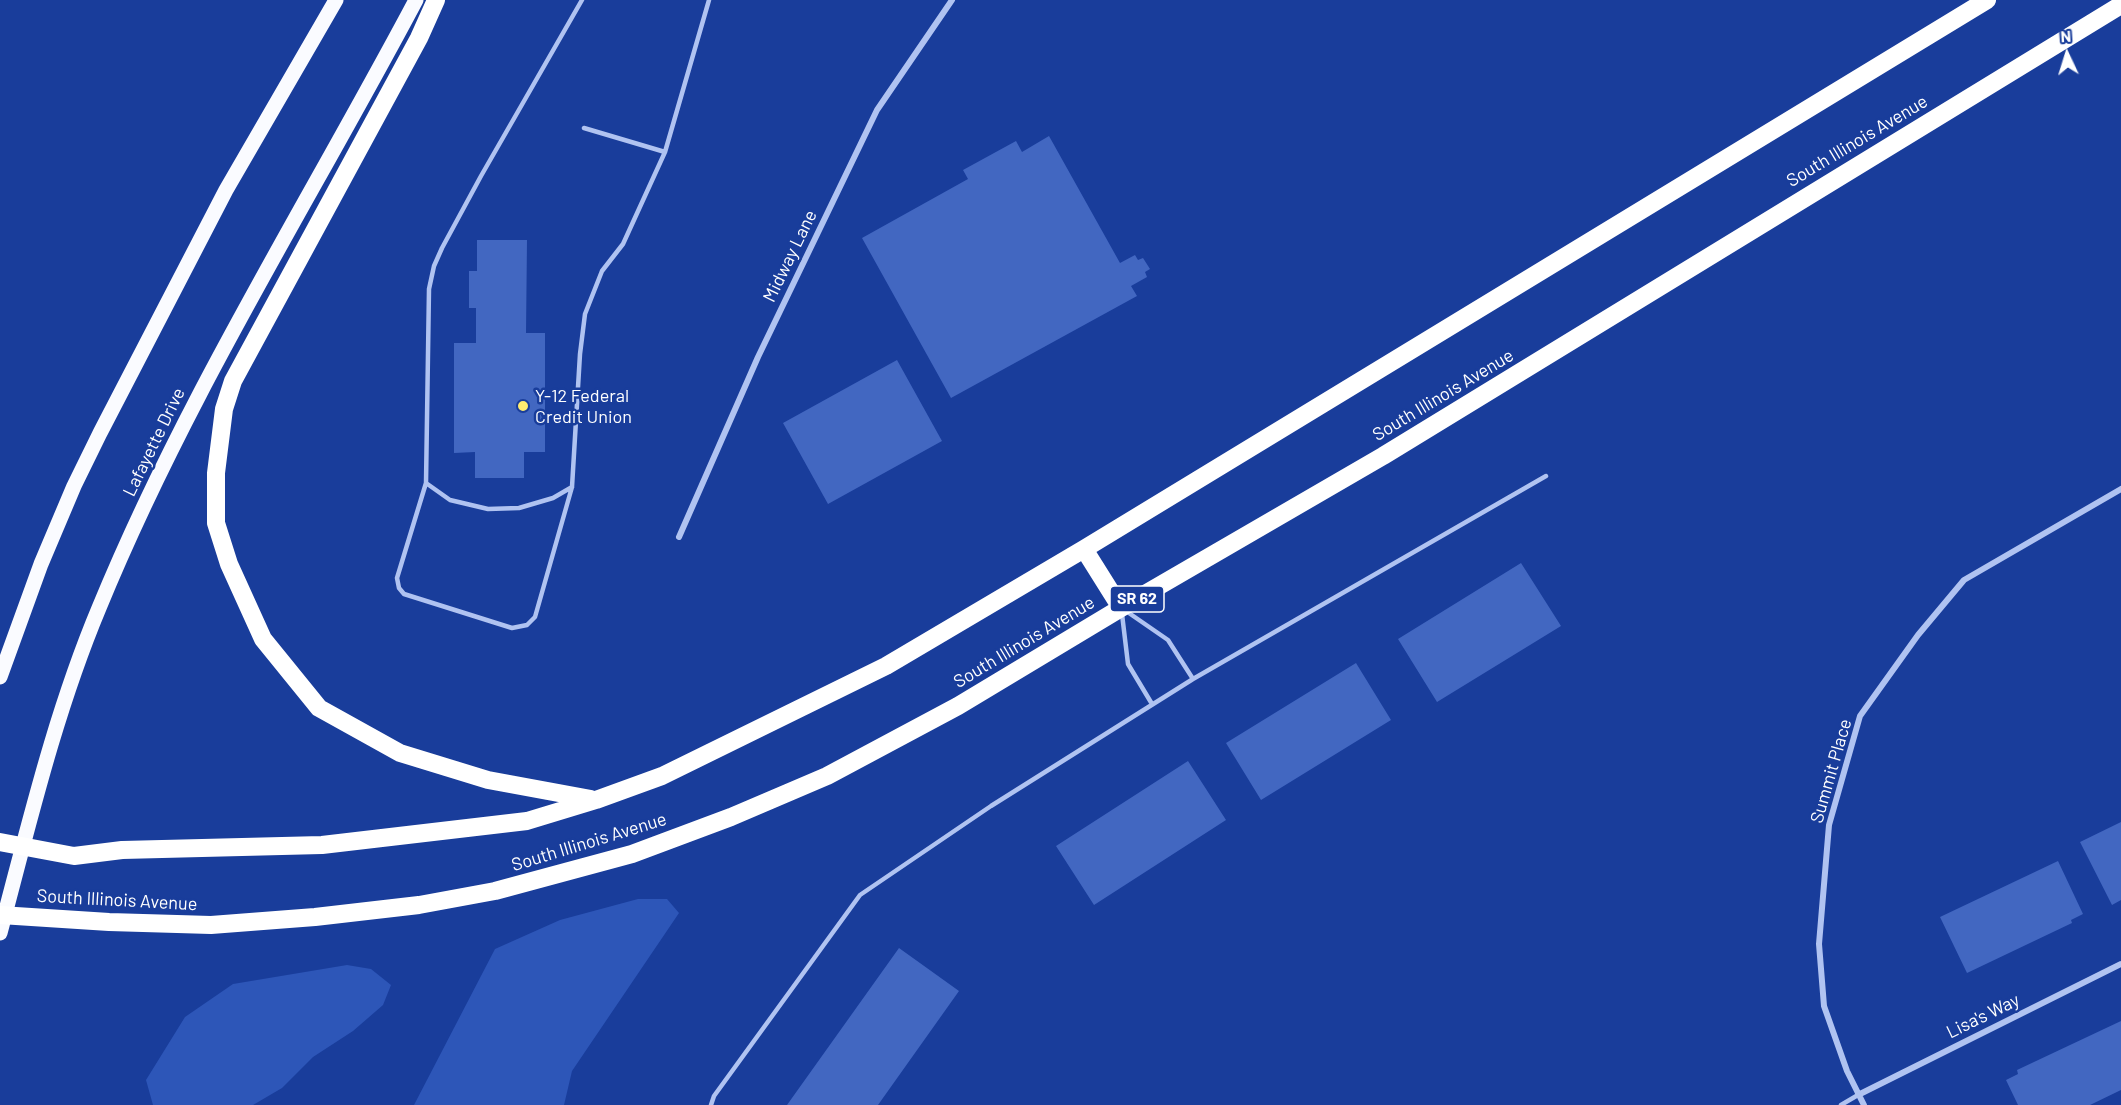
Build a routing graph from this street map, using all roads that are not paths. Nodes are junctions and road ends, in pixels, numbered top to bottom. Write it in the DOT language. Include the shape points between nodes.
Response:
graph roads {
  1 [pos="336,0"];
  2 [pos="416,0"];
  3 [pos="436,0"];
  4 [pos="582,0"];
  5 [pos="709,0"];
  6 [pos="952,0"];
  7 [pos="1987,0"];
  8 [pos="2121,4"];
  9 [pos="584,128"];
  10 [pos="665,152"];
  11 [pos="1546,476"];
  12 [pos="426,483"];
  13 [pos="572,487"];
  14 [pos="2121,489"];
  15 [pos="679,537"];
  16 [pos="1084,549"];
  17 [pos="1121,608"];
  18 [pos="0,677"];
  19 [pos="1192,678"];
  20 [pos="1152,704"];
  21 [pos="596,800"];
  22 [pos="0,842"];
  23 [pos="23,847"];
  24 [pos="2,915"];
  25 [pos="0,933"];
  26 [pos="2121,964"];
  27 [pos="1858,1095"];
  28 [pos="711,1105"];
  29 [pos="1841,1105"];
  30 [pos="1864,1105"];
  1 -- 18 [label="main road" via="226,190 100,433 42,564"];
  2 -- 23 [label="main road, Lafayette Drive" via="222,350 147,498 70,686"];
  3 -- 21 [label="highway" via="233,381 224,409 216,473 216,523 229,564 262,639 319,708 400,753 488,780"];
  4 -- 12 [label="lane" via="434,266 429,289"];
  5 -- 10 [label="lane"];
  6 -- 15 [label="street, Midway Lane" via="877,110 758,357"];
  7 -- 16 [label="highway"];
  8 -- 17 [label="highway, South Illinois Avenue / SR 62" via="1383,456"];
  9 -- 10 [label="lane"];
  10 -- 13 [label="lane" via="623,244 602,271 585,314"];
  11 -- 19 [label="lane"];
  12 -- 13 [label="lane" via="450,500 488,509 519,508 554,498"];
  12 -- 13 [label="lane" via="397,578 399,588 404,594 512,628 527,625 535,617"];
  14 -- 27 [label="street, Summit Place" via="1964,580 1918,635 1860,717 1829,825 1819,944 1824,1006"];
  16 -- 17 [label="highway"];
  16 -- 21 [label="highway" via="886,666 662,776"];
  17 -- 19 [label="lane" via="1168,640"];
  17 -- 20 [label="lane" via="1128,664"];
  17 -- 24 [label="highway, South Illinois Avenue / SR 62" via="958,706 827,776 632,855 495,891 315,917 211,925"];
  19 -- 20 [label="lane"];
  20 -- 28 [label="lane" via="860,895"];
  21 -- 23 [label="highway" via="527,821 322,845 122,850 74,856"];
  22 -- 23 [label="highway"];
  23 -- 24 [label="main road, Lafayette Drive"];
  24 -- 25 [label="main road, Lafayette Drive"];
  26 -- 27 [label="street, Lisa's Way"];
  27 -- 29 [label="lane"];
  27 -- 30 [label="street, Summit Place"];
}
